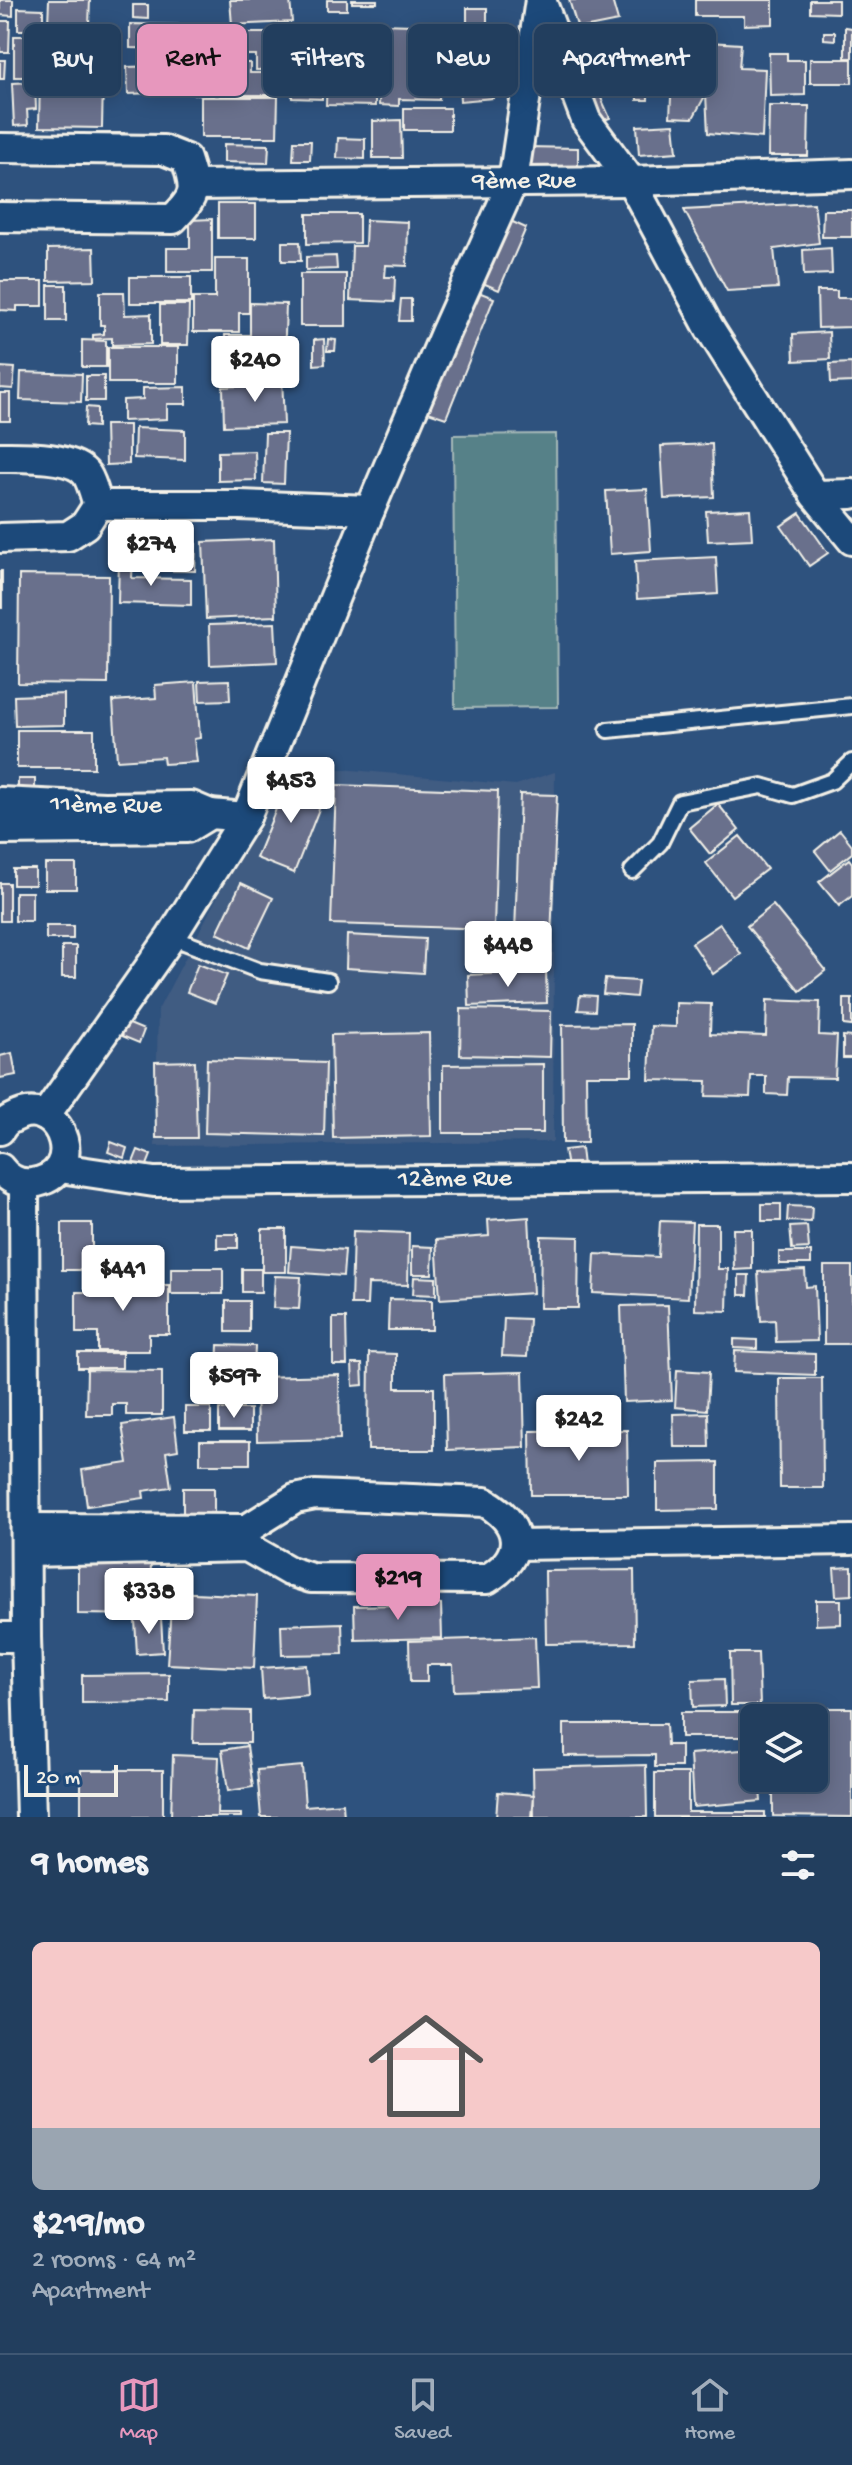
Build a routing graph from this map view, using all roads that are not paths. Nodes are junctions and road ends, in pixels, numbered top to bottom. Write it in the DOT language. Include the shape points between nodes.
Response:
graph roads {
  1 [pos="541,0"];
  2 [pos="0,148"];
  3 [pos="852,174"];
  4 [pos="513,181"];
  5 [pos="631,181"];
  6 [pos="194,185"];
  7 [pos="0,217"];
  8 [pos="0,457"];
  9 [pos="852,494"];
  10 [pos="815,495"];
  11 [pos="98,505"];
  12 [pos="370,510"];
  13 [pos="0,538"];
  14 [pos="852,540"];
  15 [pos="852,706"];
  16 [pos="608,730"];
  17 [pos="852,762"];
  18 [pos="0,802"];
  19 [pos="210,814"];
  20 [pos="246,817"];
  21 [pos="0,830"];
  22 [pos="632,871"];
  23 [pos="171,937"];
  24 [pos="328,981"];
  25 [pos="45,1116"];
  26 [pos="0,1130"];
  27 [pos="0,1168"];
  28 [pos="60,1168"];
  29 [pos="852,1177"];
  30 [pos="24,1185"];
  31 [pos="247,1538"];
  32 [pos="27,1540"];
  33 [pos="852,1540"];
  34 [pos="516,1545"];
  35 [pos="13,1649"];
  36 [pos="31,1817"];
  1 -- 4 [label="street"];
  1 -- 5 [label="street" via="586,120"];
  2 -- 6 [label="street" via="163,150 186,159"];
  3 -- 5 [label="street, 9ème Rue"];
  4 -- 5 [label="street, 9ème Rue"];
  4 -- 6 [label="street, 9ème Rue"];
  4 -- 12 [label="street"];
  5 -- 10 [label="street" via="710,329"];
  6 -- 7 [label="street" via="188,204 173,219"];
  8 -- 11 [label="street" via="70,462 86,473"];
  9 -- 10 [label="street"];
  10 -- 14 [label="street"];
  11 -- 12 [label="street"];
  11 -- 13 [label="street" via="85,525 68,536"];
  12 -- 20 [label="street"];
  15 -- 16 [label="lane"];
  17 -- 22 [label="lane" via="832,781 793,795 762,786 680,802 660,843"];
  18 -- 19 [label="street, 11ème Rue" via="191,806"];
  19 -- 20 [label="street, 11ème Rue"];
  19 -- 21 [label="street" via="187,828"];
  20 -- 23 [label="street"];
  23 -- 24 [label="lane" via="260,971"];
  23 -- 25 [label="street"];
  25 -- 26 [label="street" via="25,1112"];
  25 -- 28 [label="street" via="60,1129 66,1149"];
  27 -- 30 [label="street"];
  28 -- 29 [label="street, 12ème Rue" via="154,1182"];
  28 -- 30 [label="street" via="44,1181"];
  30 -- 32 [label="street"];
  31 -- 32 [label="street"];
  31 -- 34 [label="street" via="289,1571 311,1578 487,1579 510,1561"];
  31 -- 34 [label="street" via="295,1499 315,1495 485,1502 511,1524"];
  32 -- 35 [label="street"];
  33 -- 34 [label="street"];
  35 -- 36 [label="street"];
}
